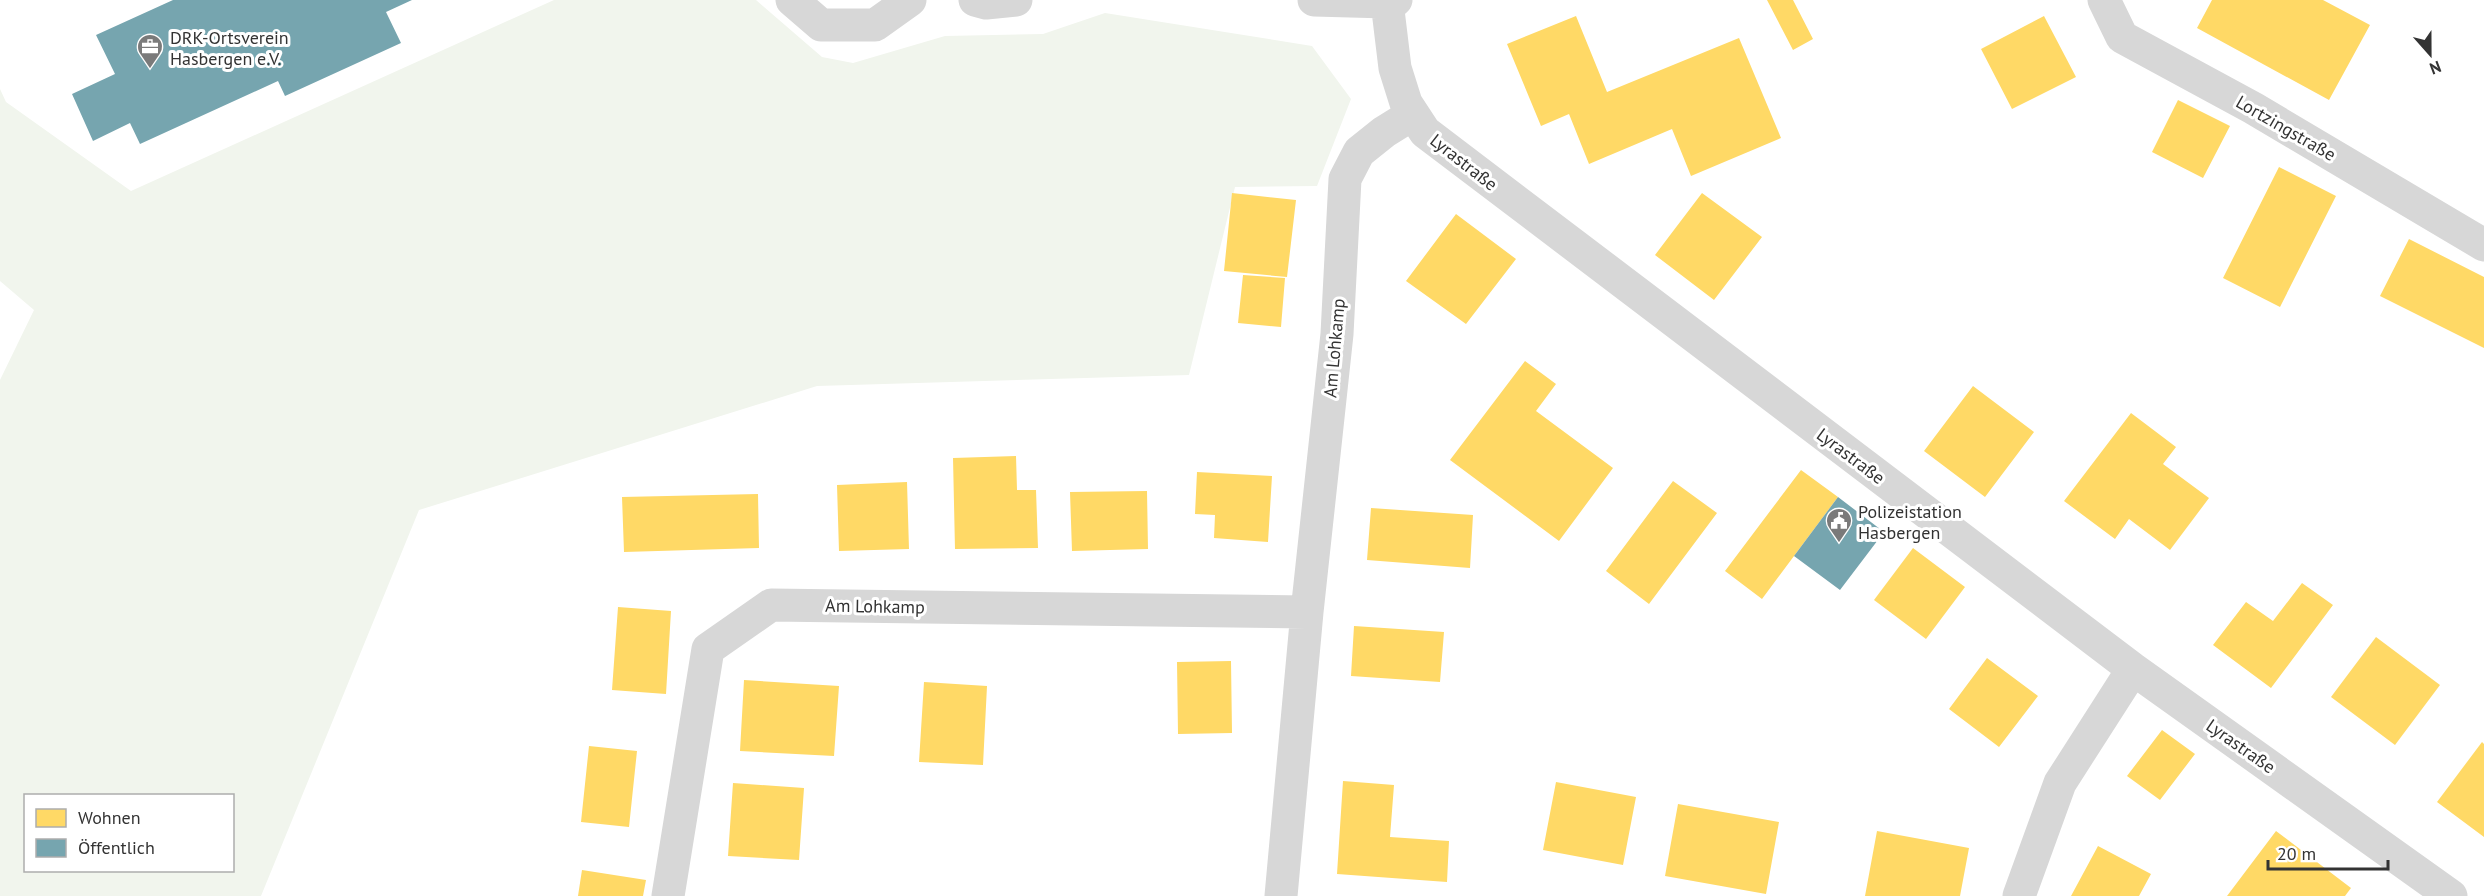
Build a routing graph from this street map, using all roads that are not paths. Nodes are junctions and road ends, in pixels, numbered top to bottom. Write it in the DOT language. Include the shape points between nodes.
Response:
graph roads {
  1 [pos="792,0"];
  2 [pos="910,0"];
  3 [pos="975,0"];
  4 [pos="1016,0"];
  5 [pos="1314,0"];
  6 [pos="2104,0"];
  7 [pos="1391,1"];
  8 [pos="1413,114"];
  9 [pos="2484,245"];
  10 [pos="1307,612"];
  11 [pos="2133,669"];
  12 [pos="668,896"];
  13 [pos="1281,896"];
  14 [pos="2019,896"];
  15 [pos="2451,896"];
  1 -- 2 [label="street" via="821,25 874,25"];
  3 -- 4 [label="street"];
  5 -- 7 [label="street"];
  6 -- 9 [label="street, Lortzingstraße" via="2122,37 2253,108"];
  7 -- 8 [label="street, Lyrastraße" via="1395,68"];
  8 -- 10 [label="street, Am Lohkamp" via="1359,152 1345,179 1337,334"];
  8 -- 11 [label="street, Lyrastraße" via="1425,132 1443,147"];
  10 -- 12 [label="street, Am Lohkamp" via="771,605 708,649"];
  10 -- 13 [label="street, Am Lohkamp"];
  11 -- 14 [label="street" via="2060,783"];
  11 -- 15 [label="street, Lyrastraße"];
}
